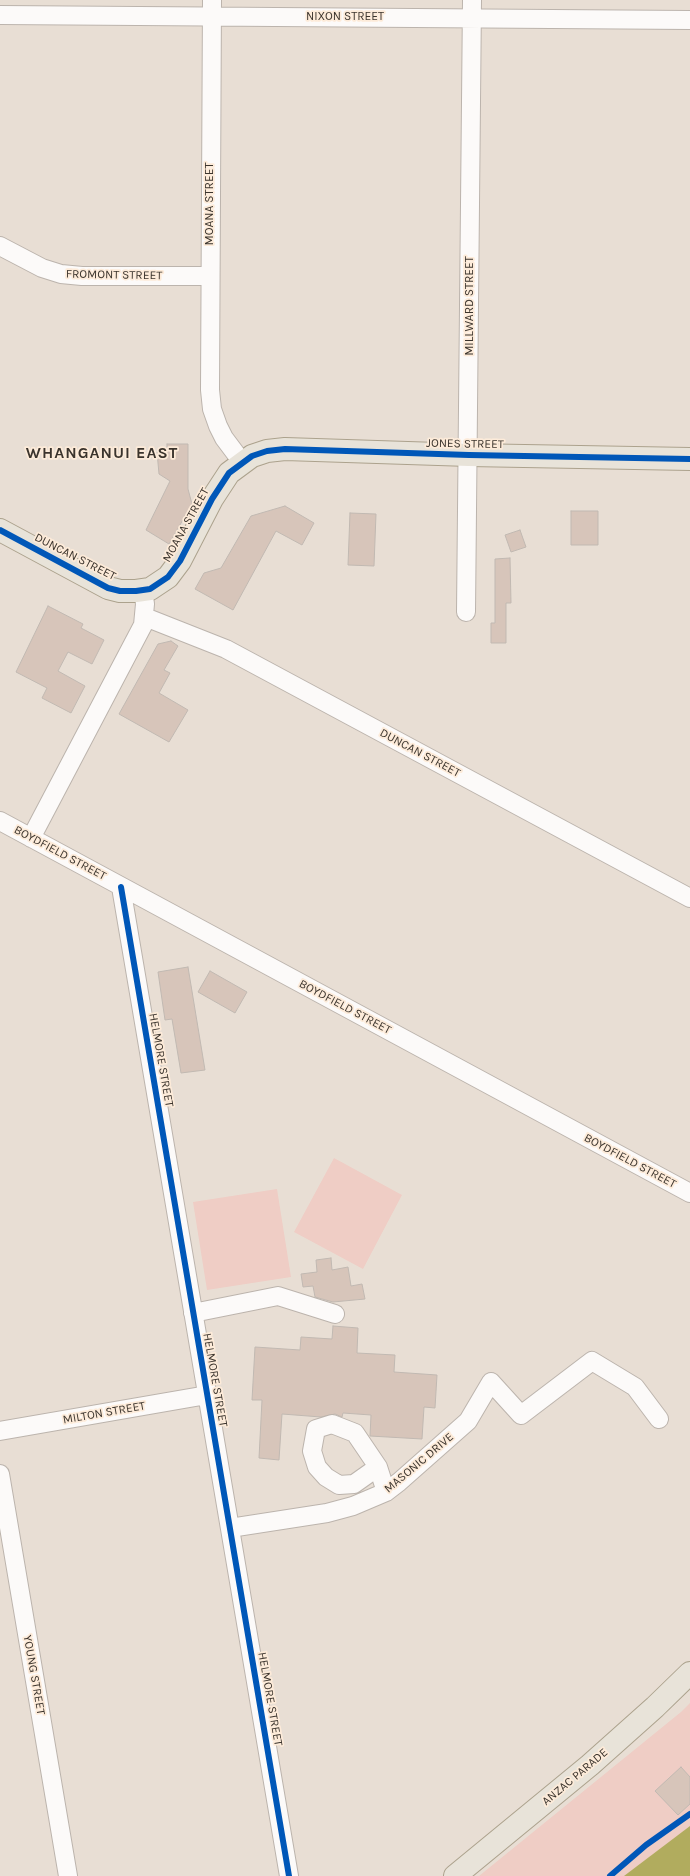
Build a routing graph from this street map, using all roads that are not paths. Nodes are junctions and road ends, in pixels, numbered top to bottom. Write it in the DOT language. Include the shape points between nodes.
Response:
graph roads {
  1 [pos="472,0"];
  2 [pos="212,8"];
  3 [pos="0,15"];
  4 [pos="472,18"];
  5 [pos="690,20"];
  6 [pos="0,246"];
  7 [pos="210,276"];
  8 [pos="469,455"];
  9 [pos="690,459"];
  10 [pos="242,462"];
  11 [pos="0,530"];
  12 [pos="143,590"];
  13 [pos="466,612"];
  14 [pos="145,617"];
  15 [pos="0,821"];
  16 [pos="31,838"];
  17 [pos="121,887"];
  18 [pos="690,898"];
  19 [pos="690,1193"];
  20 [pos="192,1313"];
  21 [pos="335,1314"];
  22 [pos="207,1395"];
  23 [pos="659,1419"];
  24 [pos="0,1431"];
  25 [pos="378,1467"];
  26 [pos="0,1474"];
  27 [pos="386,1492"];
  28 [pos="230,1528"];
  29 [pos="687,1680"];
  30 [pos="68,1876"];
  31 [pos="289,1876"];
  32 [pos="455,1876"];
  1 -- 4 [label="street, MILLWARD STREET"];
  2 -- 3 [label="street, NIXON STREET"];
  2 -- 4 [label="street, NIXON STREET"];
  2 -- 7 [label="street, MOANA STREET"];
  4 -- 5 [label="street, NIXON STREET"];
  4 -- 8 [label="street, MILLWARD STREET"];
  6 -- 7 [label="street, FROMONT STREET" via="42,268 61,274"];
  7 -- 10 [label="street, MOANA STREET" via="212,409 224,438"];
  8 -- 9 [label="main road, JONES STREET"];
  8 -- 10 [label="main road, JONES STREET" via="285,449 267,451"];
  8 -- 13 [label="street, MILLWARD STREET"];
  10 -- 12 [label="main road, MOANA STREET" via="229,473 220,486 175,568 162,581"];
  11 -- 12 [label="main road, DUNCAN STREET" via="108,588 120,591"];
  12 -- 14 [label="street"];
  14 -- 16 [label="street"];
  14 -- 18 [label="street, DUNCAN STREET" via="226,649"];
  15 -- 16 [label="street, BOYDFIELD STREET"];
  16 -- 17 [label="street, BOYDFIELD STREET"];
  17 -- 19 [label="street, BOYDFIELD STREET"];
  17 -- 20 [label="street, HELMORE STREET"];
  20 -- 21 [label="street" via="278,1296"];
  20 -- 22 [label="street, HELMORE STREET"];
  22 -- 24 [label="street, MILTON STREET"];
  22 -- 28 [label="street, HELMORE STREET"];
  23 -- 27 [label="street, MASONIC DRIVE" via="635,1386 592,1361 521,1415 492,1382 468,1421"];
  25 -- 27 [label="street"];
  26 -- 30 [label="street, YOUNG STREET"];
  27 -- 28 [label="street, MASONIC DRIVE" via="353,1506 327,1513"];
  28 -- 31 [label="street, HELMORE STREET"];
  29 -- 32 [label="main road, ANZAC PARADE" via="590,1765"];
}
